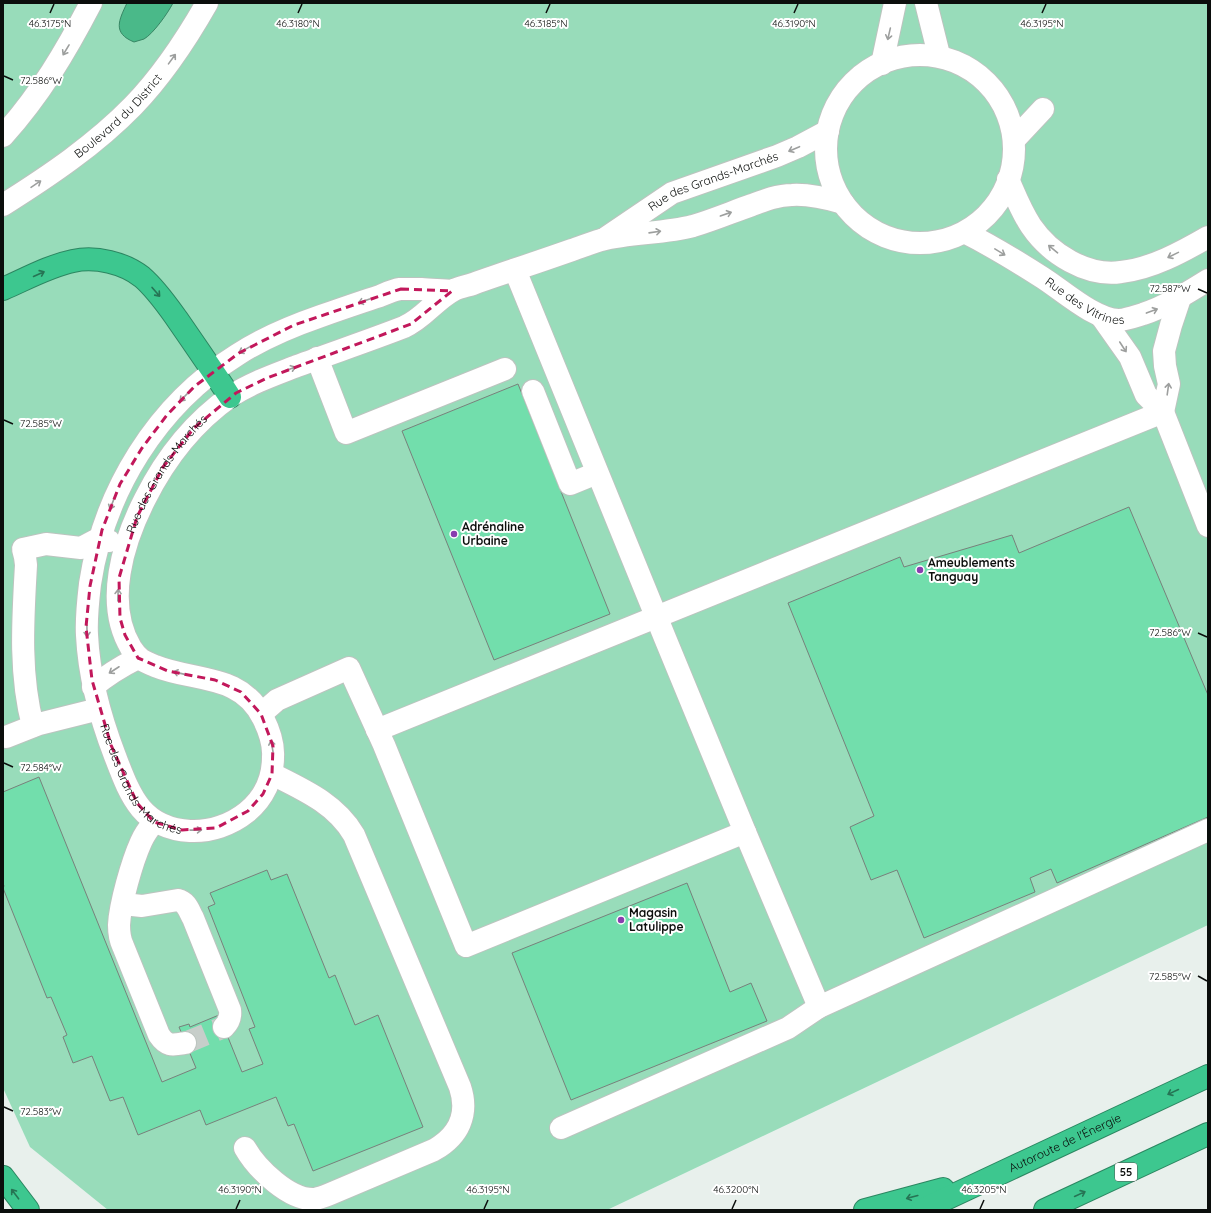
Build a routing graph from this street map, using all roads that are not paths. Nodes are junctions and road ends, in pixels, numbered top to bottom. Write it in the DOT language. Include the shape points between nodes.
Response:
graph roads {
  1 [pos="91,3"];
  2 [pos="207,3"];
  3 [pos="895,3"];
  4 [pos="926,3"];
  5 [pos="938,55"];
  6 [pos="882,64"];
  7 [pos="1043,109"];
  8 [pos="828,131"];
  9 [pos="3,136"];
  10 [pos="1014,140"];
  11 [pos="1008,180"];
  12 [pos="843,202"];
  13 [pos="3,205"];
  14 [pos="966,233"];
  15 [pos="1208,237"];
  16 [pos="602,240"];
  17 [pos="515,270"];
  18 [pos="1208,280"];
  19 [pos="3,289"];
  20 [pos="452,291"];
  21 [pos="1180,298"];
  22 [pos="1101,316"];
  23 [pos="317,358"];
  24 [pos="505,368"];
  25 [pos="213,371"];
  26 [pos="559,380"];
  27 [pos="230,397"];
  28 [pos="1163,412"];
  29 [pos="597,473"];
  30 [pos="1206,517"];
  31 [pos="100,538"];
  32 [pos="126,545"];
  33 [pos="656,617"];
  34 [pos="138,658"];
  35 [pos="93,686"];
  36 [pos="99,709"];
  37 [pos="261,714"];
  38 [pos="33,726"];
  39 [pos="378,730"];
  40 [pos="6,737"];
  41 [pos="272,774"];
  42 [pos="154,822"];
  43 [pos="1208,830"];
  44 [pos="746,832"];
  45 [pos="123,904"];
  46 [pos="819,1007"];
  47 [pos="224,1027"];
  48 [pos="185,1043"];
  49 [pos="1208,1076"];
  50 [pos="562,1128"];
  51 [pos="1208,1134"];
  52 [pos="245,1148"];
  53 [pos="1004,1172"];
  54 [pos="3,1177"];
  55 [pos="28,1210"];
  56 [pos="865,1210"];
  57 [pos="922,1210"];
  58 [pos="1045,1210"];
  1 -- 9 [label="street, one-way" via="47,81"];
  13 -- 2 [label="street, Boulevard du District, one-way" via="71,159 134,105 177,52"];
  3 -- 6 [label="street, one-way"];
  4 -- 5 [label="street"];
  5 -- 6 [label="street" via="908,56"];
  5 -- 10 [label="street" via="960,63 986,82 999,97 1007,112"];
  6 -- 8 [label="street" via="861,77 847,92 838,104"];
  7 -- 10 [label="street"];
  8 -- 12 [label="street" via="827,164 831,179"];
  8 -- 16 [label="street, Rue des Grands-Marchés, one-way" via="777,156 672,193"];
  10 -- 11 [label="street"];
  11 -- 14 [label="street" via="990,212"];
  15 -- 11 [label="street, one-way" via="1137,269 1113,273 1090,270 1060,254 1037,234 1021,209"];
  12 -- 14 [label="street" via="867,227 901,242 919,244"];
  16 -- 12 [label="street, Rue des Grands-Marchés, one-way" via="689,227 788,195 814,196"];
  14 -- 22 [label="street, Rue des Vitrines, one-way" via="1032,271"];
  16 -- 17 [label="street, Rue des Grands-Marchés"];
  17 -- 20 [label="street, Rue des Grands-Marchés"];
  17 -- 26 [label="street"];
  18 -- 21 [label="street, Rue des Vitrines"];
  19 -- 25 [label="highway, one-way" via="73,261 88,259 124,267 143,278 156,291"];
  20 -- 23 [label="street, Rue des Grands-Marchés" via="412,324"];
  20 -- 25 [label="street, Rue des Grands-Marchés, one-way" via="401,289 360,302 283,330 239,353"];
  22 -- 21 [label="street, Rue des Vitrines, one-way" via="1115,320 1131,318"];
  28 -- 21 [label="street, one-way" via="1169,384 1164,351"];
  22 -- 28 [label="street, one-way" via="1130,357 1146,395"];
  23 -- 24 [label="street" via="346,433 461,397"];
  27 -- 23 [label="street, Rue des Grands-Marchés, one-way" via="267,378"];
  25 -- 27 [label="highway"];
  25 -- 31 [label="street, Rue des Grands-Marchés, one-way" via="176,405 142,448 118,490"];
  26 -- 29 [label="street"];
  26 -- 29 [label="street" via="528,393 570,484"];
  27 -- 32 [label="street, Rue des Grands-Marchés" via="184,438 170,457 147,495"];
  28 -- 30 [label="street"];
  28 -- 33 [label="street"];
  29 -- 33 [label="street"];
  31 -- 32 [label="street"];
  31 -- 35 [label="street, Rue des Grands-Marchés, one-way" via="92,572 87,614"];
  31 -- 38 [label="street" via="81,548 46,544 23,549 26,565 25,678"];
  34 -- 32 [label="street, Rue des Grands-Marchés, one-way" via="124,635 118,608 119,578"];
  33 -- 39 [label="street"];
  33 -- 44 [label="street"];
  34 -- 35 [label="street, one-way" via="118,667"];
  37 -- 34 [label="street, Rue des Grands-Marchés, one-way" via="248,697 234,687 215,680 168,671"];
  35 -- 36 [label="street, Rue des Grands-Marchés"];
  36 -- 38 [label="street"];
  36 -- 42 [label="street, Rue des Grands-Marchés" via="131,793"];
  37 -- 39 [label="street" via="276,700 349,668"];
  41 -- 37 [label="street, Rue des Grands-Marchés, one-way" via="273,746"];
  38 -- 40 [label="street"];
  39 -- 44 [label="street" via="466,946"];
  42 -- 41 [label="street, Rue des Grands-Marchés, one-way" via="191,831 224,826 253,806 263,794"];
  41 -- 52 [label="street" via="328,805 346,822 354,835 460,1087 463,1111 462,1120 454,1135 442,1146 315,1199 301,1197 279,1184 264,1173"];
  42 -- 45 [label="street" via="141,842"];
  43 -- 46 [label="street"];
  44 -- 46 [label="street"];
  45 -- 47 [label="street" via="142,906 181,900 186,904 230,1010 231,1016"];
  45 -- 48 [label="street" via="119,926 122,943 142,997 164,1042 170,1045"];
  46 -- 50 [label="street" via="788,1028"];
  49 -- 53 [label="highway, Autoroute de l'Énergie, one-way"];
  58 -- 51 [label="highway, 55, one-way"];
  53 -- 56 [label="highway, one-way"];
  53 -- 57 [label="highway, Autoroute de l'Énergie"];
  55 -- 54 [label="highway, one-way"];
}
